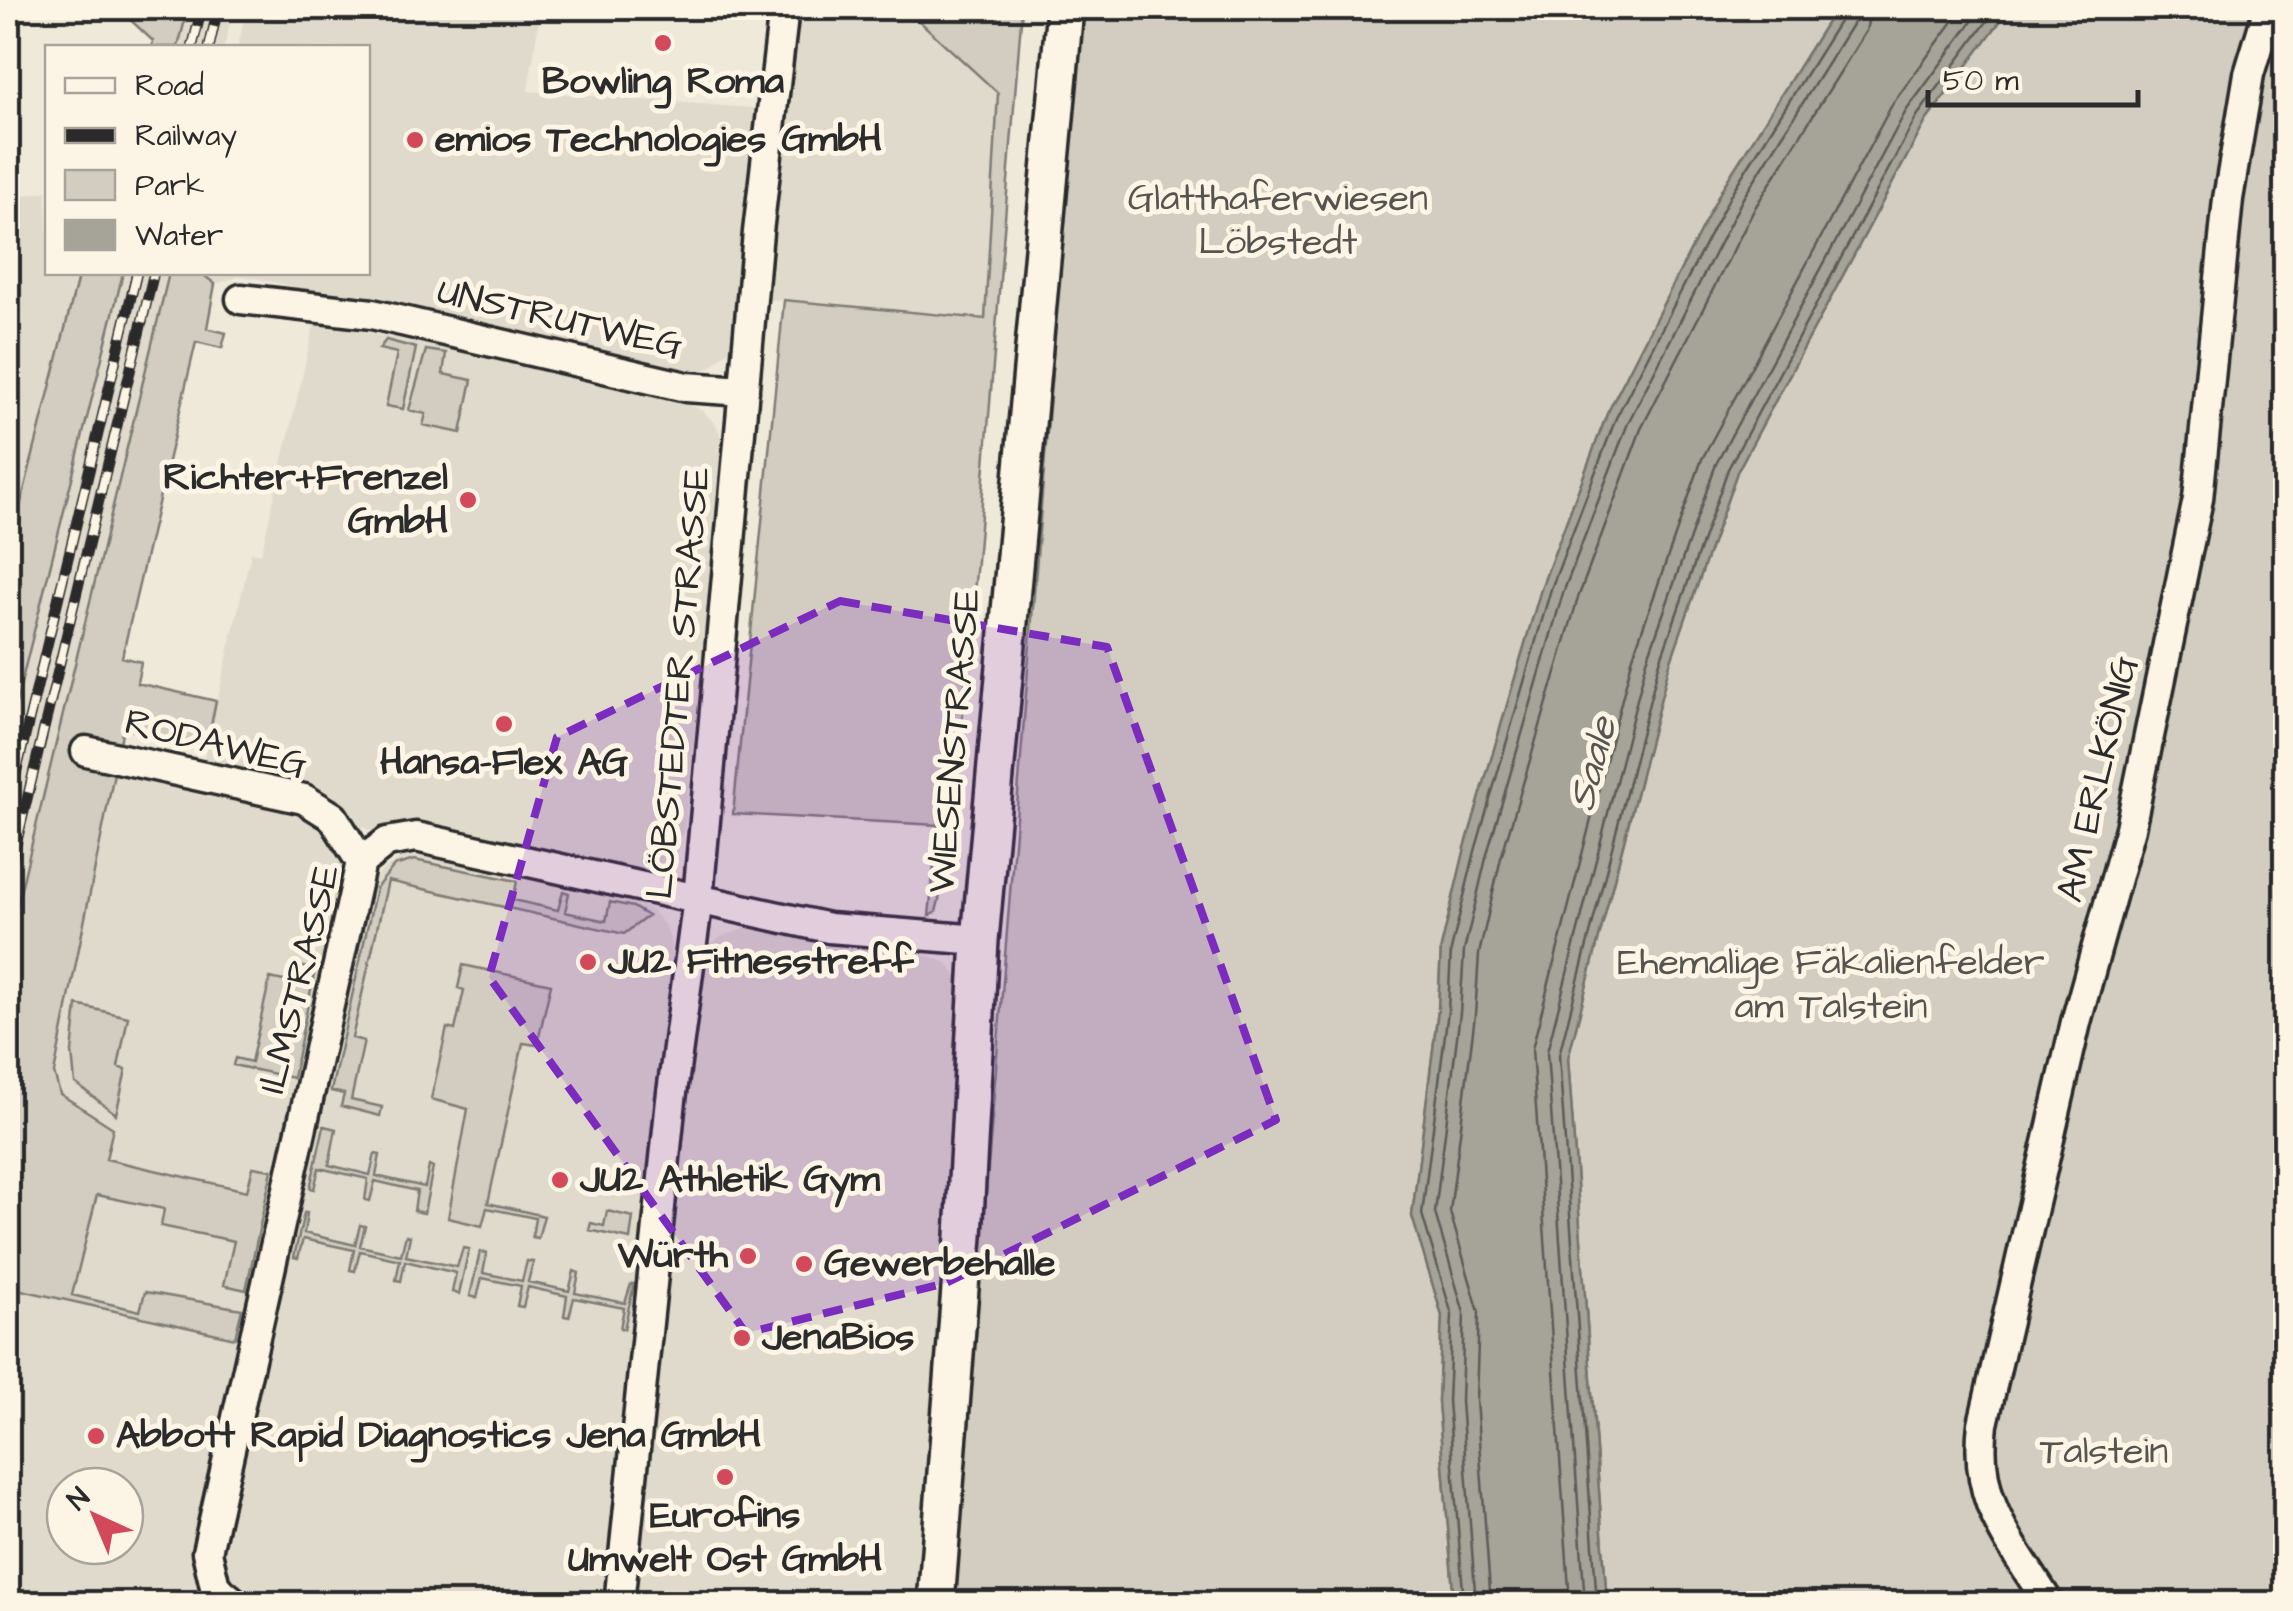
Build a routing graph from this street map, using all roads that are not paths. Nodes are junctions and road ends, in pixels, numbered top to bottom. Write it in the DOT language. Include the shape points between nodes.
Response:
graph roads {
  1 [pos="784,8"];
  2 [pos="1066,8"];
  3 [pos="2269,8"];
  4 [pos="241,298"];
  5 [pos="744,391"];
  6 [pos="86,750"];
  7 [pos="361,862"];
  8 [pos="698,898"];
  9 [pos="980,940"];
  10 [pos="236,1604"];
  11 [pos="619,1604"];
  12 [pos="936,1604"];
  13 [pos="2049,1604"];
  1 -- 5 [label="street, LÖBSTEDTER STRASSE"];
  2 -- 9 [label="street, WIESENSTRASSE"];
  3 -- 13 [label="street, AM ERLKÖNIG" via="2228,199 2198,499 2130,828 2076,1022 1983,1424 1979,1454 1988,1505"];
  4 -- 5 [label="street, UNSTRUTWEG" via="372,314 686,387"];
  5 -- 8 [label="street, LÖBSTEDTER STRASSE"];
  6 -- 7 [label="street, RODAWEG" via="304,799 333,818"];
  7 -- 8 [label="street, ILMSTRASSE" via="387,842 416,837"];
  7 -- 10 [label="street, ILMSTRASSE" via="208,1552 215,1587"];
  8 -- 9 [label="street, ILMSTRASSE" via="829,928"];
  8 -- 11 [label="street, LÖBSTEDTER STRASSE"];
  9 -- 12 [label="street, WIESENSTRASSE"];
}
